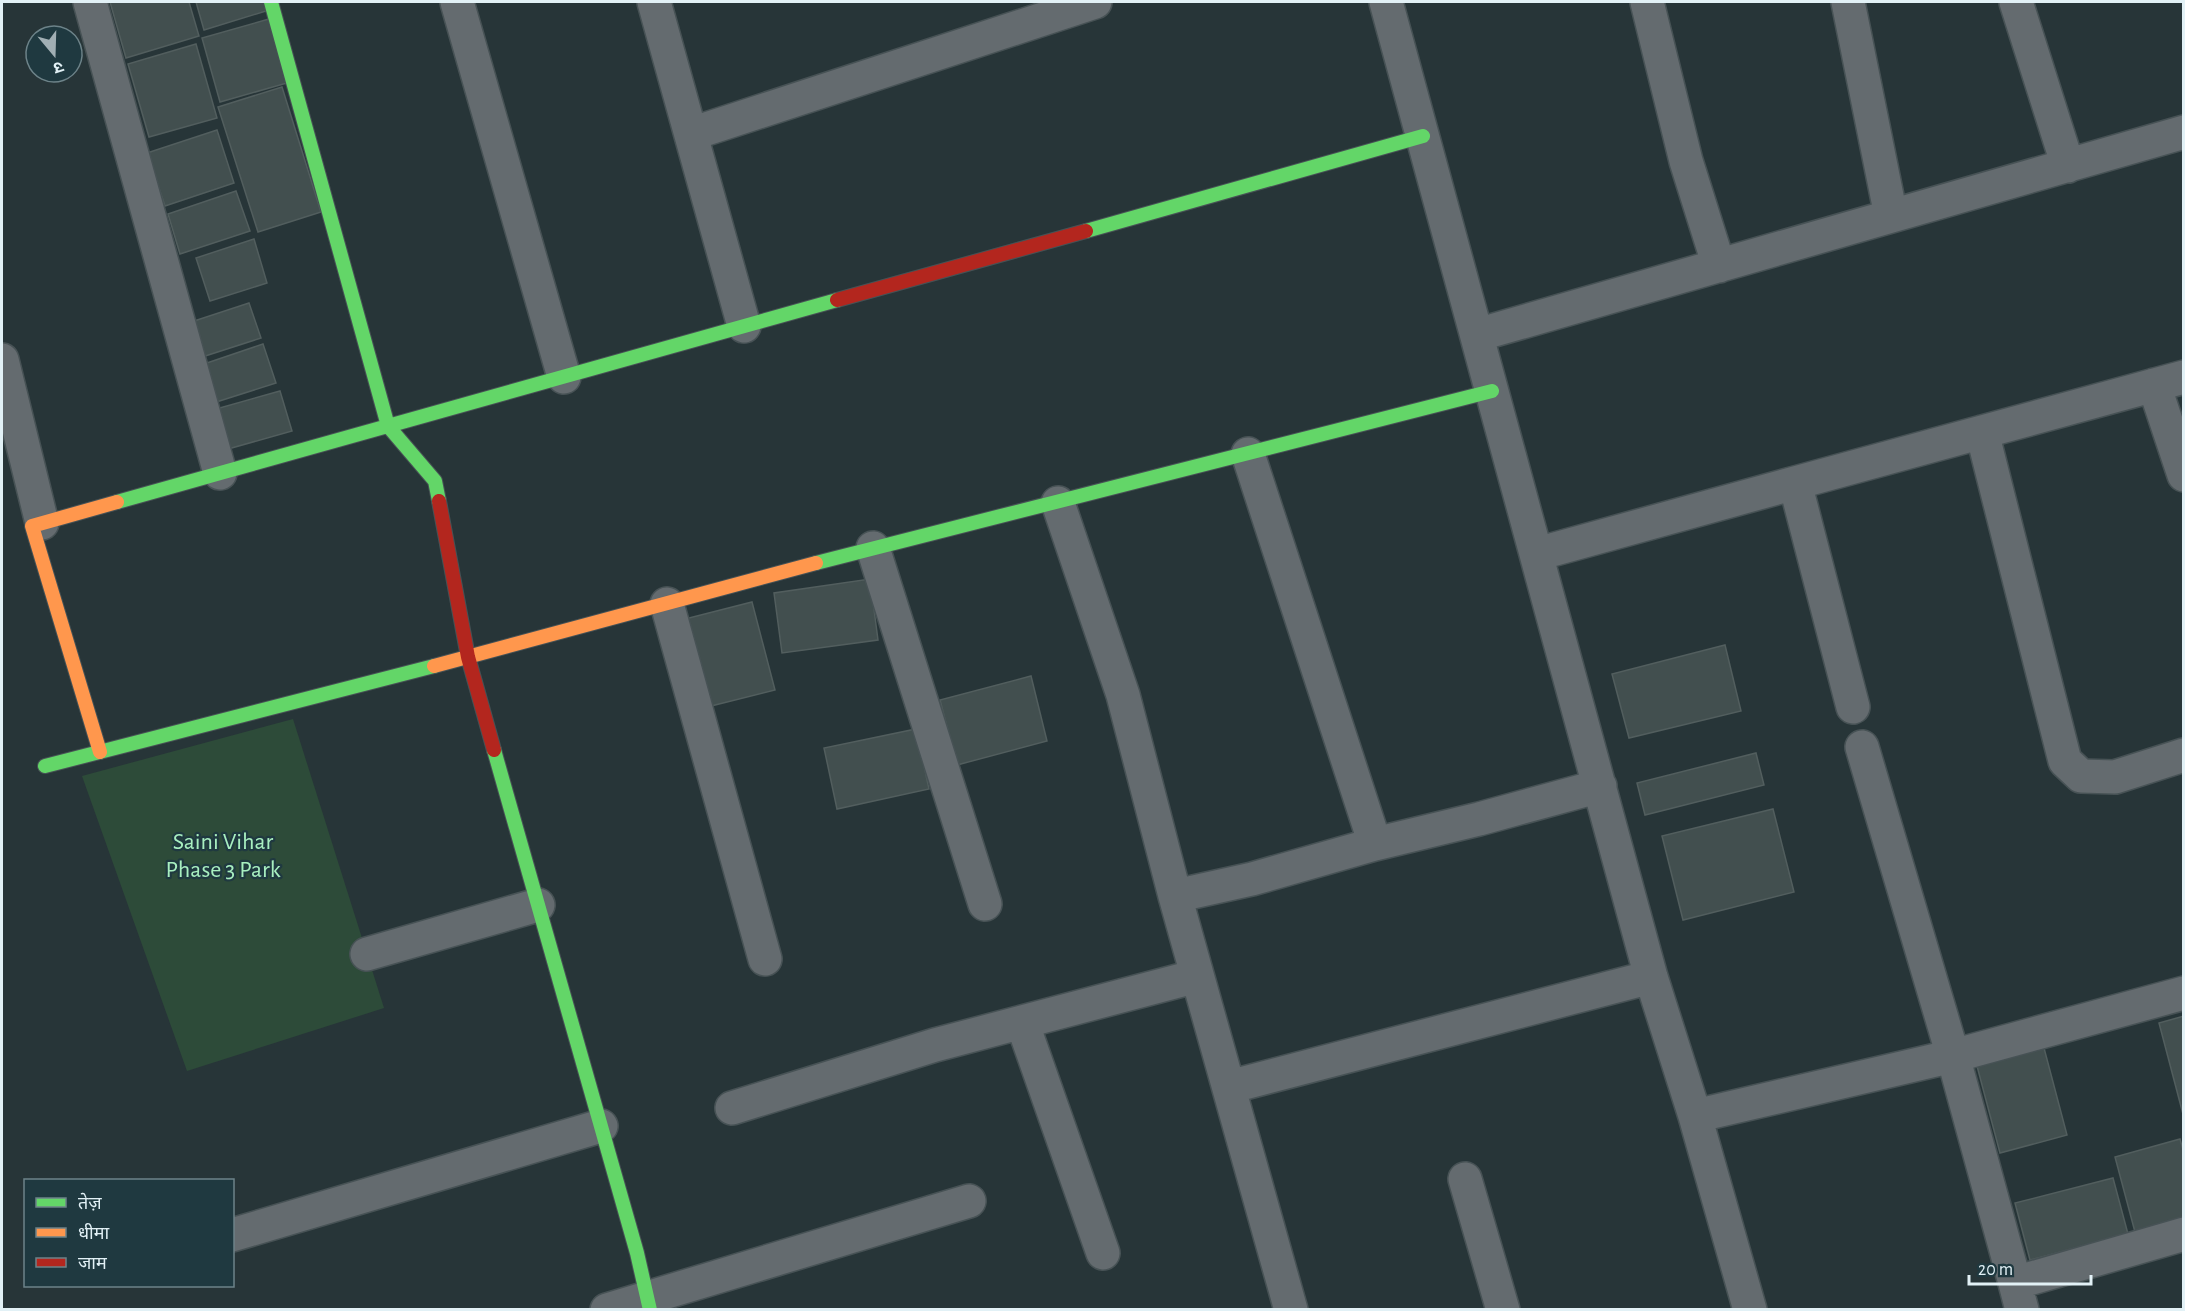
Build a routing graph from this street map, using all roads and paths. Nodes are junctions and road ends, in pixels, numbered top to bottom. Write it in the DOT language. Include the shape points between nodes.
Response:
graph roads {
  1 [pos="90,2"];
  2 [pos="272,2"];
  3 [pos="457,2"];
  4 [pos="654,2"];
  5 [pos="1095,2"];
  6 [pos="1386,2"];
  7 [pos="1647,2"];
  8 [pos="1848,2"];
  9 [pos="2016,2"];
  10 [pos="2184,132"];
  11 [pos="691,134"];
  12 [pos="1423,136"];
  13 [pos="2068,166"];
  14 [pos="1891,216"];
  15 [pos="1719,266"];
  16 [pos="744,326"];
  17 [pos="1477,335"];
  18 [pos="2,360"];
  19 [pos="564,377"];
  20 [pos="2169,381"];
  21 [pos="1492,391"];
  22 [pos="388,426"];
  23 [pos="1982,432"];
  24 [pos="1248,454"];
  25 [pos="220,473"];
  26 [pos="2184,475"];
  27 [pos="1795,483"];
  28 [pos="1058,503"];
  29 [pos="42,523"];
  30 [pos="873,548"];
  31 [pos="1537,554"];
  32 [pos="667,604"];
  33 [pos="468,657"];
  34 [pos="1853,707"];
  35 [pos="1862,747"];
  36 [pos="100,752"];
  37 [pos="2184,755"];
  38 [pos="45,766"];
  39 [pos="1600,786"];
  40 [pos="1375,844"];
  41 [pos="1175,896"];
  42 [pos="985,904"];
  43 [pos="538,905"];
  44 [pos="367,954"];
  45 [pos="765,959"];
  46 [pos="1197,976"];
  47 [pos="1651,977"];
  48 [pos="2184,993"];
  49 [pos="1022,1022"];
  50 [pos="1953,1056"];
  51 [pos="1229,1087"];
  52 [pos="732,1108"];
  53 [pos="1695,1116"];
  54 [pos="601,1126"];
  55 [pos="1465,1179"];
  56 [pos="969,1202"];
  57 [pos="234,1234"];
  58 [pos="2184,1234"];
  59 [pos="1103,1253"];
  60 [pos="2019,1296"];
  61 [pos="648,1304"];
  62 [pos="607,1310"];
  63 [pos="1291,1310"];
  64 [pos="1503,1310"];
  65 [pos="1750,1310"];
  1 -- 25 [label="street"];
  2 -- 22 [label="street"];
  3 -- 19 [label="street"];
  4 -- 11 [label="street"];
  5 -- 11 [label="street"];
  6 -- 12 [label="street"];
  7 -- 15 [label="street" via="1686,161"];
  8 -- 14 [label="street"];
  9 -- 13 [label="street"];
  10 -- 13 [label="street"];
  11 -- 16 [label="street"];
  12 -- 16 [label="street"];
  12 -- 17 [label="street"];
  13 -- 14 [label="street"];
  14 -- 15 [label="street"];
  15 -- 17 [label="street"];
  16 -- 19 [label="street"];
  17 -- 21 [label="street"];
  18 -- 29 [label="street"];
  19 -- 22 [label="street"];
  20 -- 23 [label="street"];
  20 -- 26 [label="street"];
  21 -- 24 [label="street"];
  21 -- 31 [label="street"];
  22 -- 25 [label="street"];
  22 -- 33 [label="street" via="435,481"];
  23 -- 27 [label="street"];
  23 -- 37 [label="street" via="2065,761 2080,776 2115,777"];
  24 -- 28 [label="street"];
  24 -- 40 [label="street"];
  25 -- 29 [label="street"];
  27 -- 31 [label="street"];
  27 -- 34 [label="street"];
  28 -- 30 [label="street"];
  28 -- 41 [label="street" via="1123,695"];
  29 -- 36 [label="street" via="32,526"];
  30 -- 32 [label="street"];
  30 -- 42 [label="street"];
  31 -- 39 [label="street"];
  32 -- 33 [label="street"];
  32 -- 45 [label="street"];
  33 -- 36 [label="street"];
  33 -- 43 [label="street"];
  35 -- 50 [label="street"];
  36 -- 38 [label="street"];
  39 -- 40 [label="street"];
  39 -- 47 [label="street"];
  40 -- 41 [label="street"];
  41 -- 46 [label="street"];
  43 -- 44 [label="street"];
  43 -- 54 [label="street"];
  46 -- 49 [label="street"];
  46 -- 51 [label="street"];
  47 -- 51 [label="street"];
  47 -- 53 [label="street"];
  48 -- 50 [label="street"];
  49 -- 52 [label="street"];
  49 -- 59 [label="street"];
  50 -- 53 [label="street"];
  50 -- 60 [label="street"];
  51 -- 63 [label="street"];
  53 -- 65 [label="street"];
  54 -- 57 [label="street"];
  54 -- 61 [label="street"];
  55 -- 64 [label="street"];
  56 -- 61 [label="street"];
  58 -- 60 [label="street"];
  61 -- 62 [label="street"];
}
